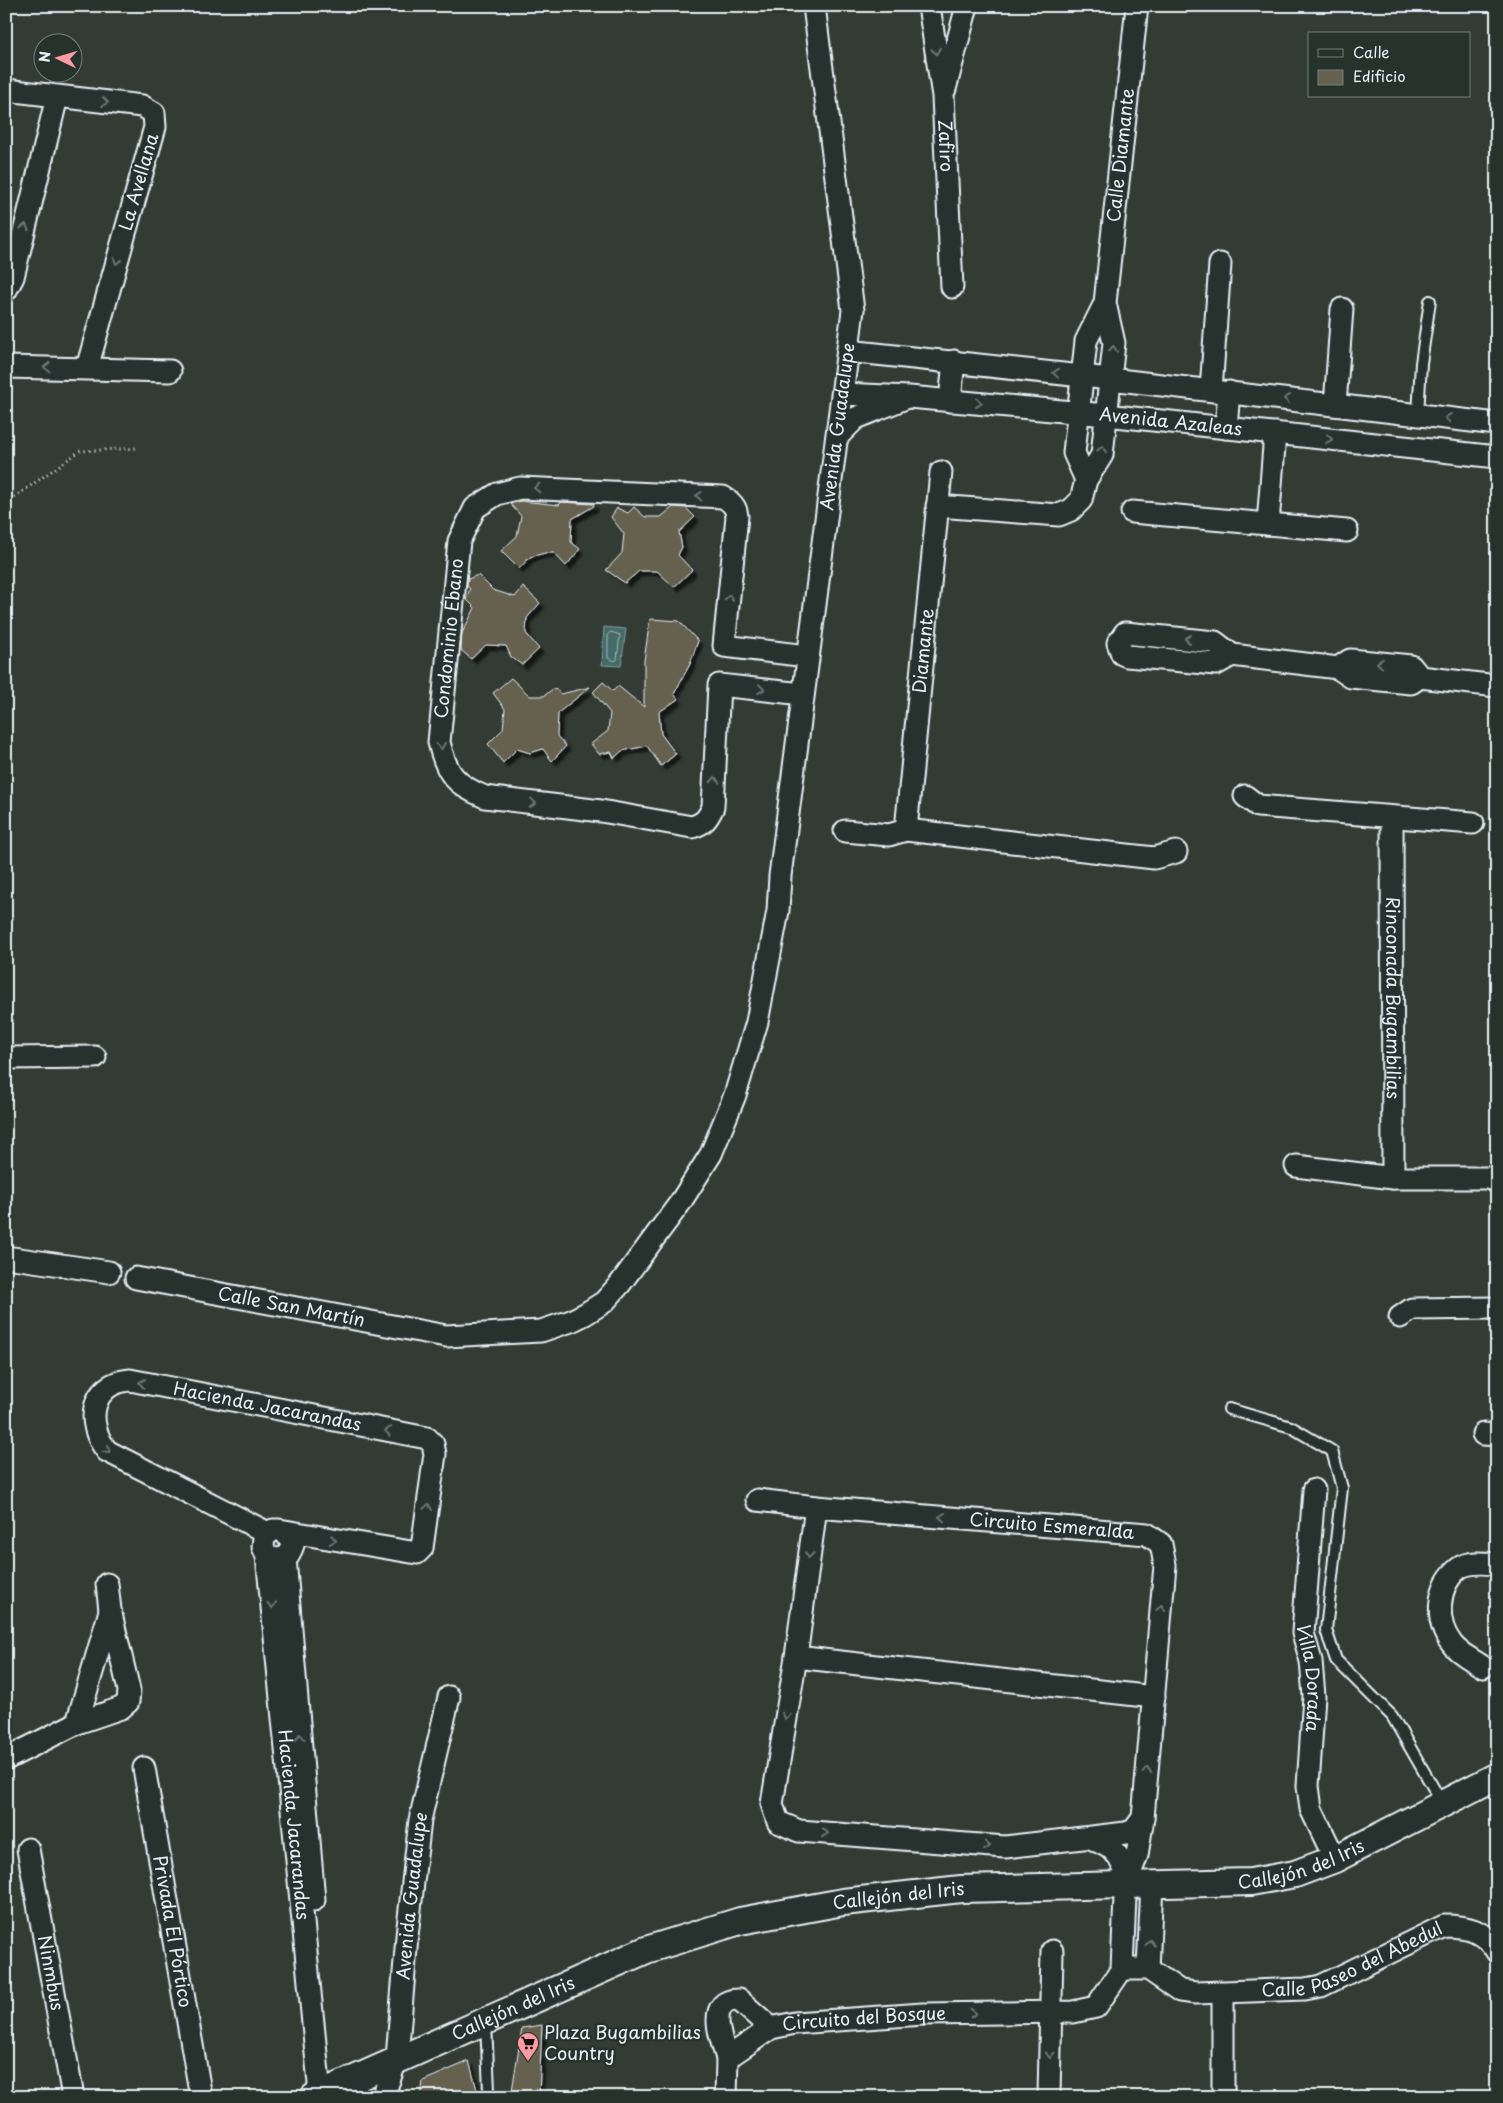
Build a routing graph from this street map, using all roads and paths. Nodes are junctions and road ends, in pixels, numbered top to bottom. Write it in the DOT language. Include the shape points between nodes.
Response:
graph roads {
  1 [pos="814,6"];
  2 [pos="929,6"];
  3 [pos="967,6"];
  4 [pos="1136,6"];
  5 [pos="6,90"];
  6 [pos="943,96"];
  7 [pos="57,97"];
  8 [pos="1220,264"];
  9 [pos="952,286"];
  10 [pos="6,290"];
  11 [pos="1430,301"];
  12 [pos="1105,302"];
  13 [pos="1342,309"];
  14 [pos="853,310"];
  15 [pos="848,351"];
  16 [pos="888,354"];
  17 [pos="954,361"];
  18 [pos="6,367"];
  19 [pos="87,368"];
  20 [pos="170,371"];
  21 [pos="1082,376"];
  22 [pos="1110,378"];
  23 [pos="1220,391"];
  24 [pos="843,394"];
  25 [pos="909,397"];
  26 [pos="950,401"];
  27 [pos="1336,405"];
  28 [pos="1078,412"];
  29 [pos="1106,415"];
  30 [pos="1418,415"];
  31 [pos="1497,424"];
  32 [pos="1226,428"];
  33 [pos="1275,433"];
  34 [pos="837,437"];
  35 [pos="139,448"];
  36 [pos="1497,457"];
  37 [pos="941,472"];
  38 [pos="1086,480"];
  39 [pos="6,504"];
  40 [pos="938,506"];
  41 [pos="1132,512"];
  42 [pos="1268,524"];
  43 [pos="1347,531"];
  44 [pos="1232,655"];
  45 [pos="807,656"];
  46 [pos="1497,686"];
  47 [pos="803,694"];
  48 [pos="1245,796"];
  49 [pos="1392,818"];
  50 [pos="1473,823"];
  51 [pos="906,830"];
  52 [pos="845,831"];
  53 [pos="783,847"];
  54 [pos="1176,852"];
  55 [pos="95,1057"];
  56 [pos="6,1058"];
  57 [pos="1296,1166"];
  58 [pos="1392,1178"];
  59 [pos="1494,1178"];
  60 [pos="6,1256"];
  61 [pos="109,1272"];
  62 [pos="136,1278"];
  63 [pos="1497,1308"];
  64 [pos="1400,1317"];
  65 [pos="1229,1409"];
  66 [pos="1314,1490"];
  67 [pos="757,1500"];
  68 [pos="816,1507"];
  69 [pos="276,1533"];
  70 [pos="1497,1564"];
  71 [pos="107,1584"];
  72 [pos="110,1610"];
  73 [pos="796,1656"];
  74 [pos="1483,1667"];
  75 [pos="449,1697"];
  76 [pos="1154,1697"];
  77 [pos="77,1723"];
  78 [pos="6,1759"];
  79 [pos="144,1768"];
  80 [pos="1497,1776"];
  81 [pos="1442,1804"];
  82 [pos="1143,1818"];
  83 [pos="1091,1838"];
  84 [pos="28,1849"];
  85 [pos="1335,1859"];
  86 [pos="1152,1884"];
  87 [pos="1126,1885"];
  88 [pos="1052,1951"];
  89 [pos="1497,1952"];
  90 [pos="1122,1969"];
  91 [pos="1148,1969"];
  92 [pos="1223,1993"];
  93 [pos="1052,2012"];
  94 [pos="486,2020"];
  95 [pos="771,2028"];
  96 [pos="397,2058"];
  97 [pos="727,2058"];
  98 [pos="489,2090"];
  99 [pos="322,2093"];
  100 [pos="72,2097"];
  101 [pos="201,2097"];
  102 [pos="383,2097"];
  103 [pos="726,2097"];
  104 [pos="1049,2097"];
  105 [pos="1223,2097"];
  1 -- 14 [label="street, Avenida Guadalupe"];
  2 -- 6 [label="street, Zafiro, one-way"];
  3 -- 6 [label="street"];
  4 -- 12 [label="street, Calle Diamante"];
  5 -- 7 [label="street, La Avellana"];
  6 -- 9 [label="street, Zafiro"];
  10 -- 7 [label="street, one-way" via="13,277"];
  7 -- 19 [label="street, La Avellana, one-way" via="142,106 154,113 156,120"];
  8 -- 23 [label="street"];
  11 -- 30 [label="lane"];
  12 -- 21 [label="street, Calle Diamante" via="1086,341"];
  22 -- 12 [label="street, Calle Diamante, one-way" via="1114,343"];
  13 -- 27 [label="street"];
  14 -- 15 [label="street, Avenida Guadalupe"];
  14 -- 16 [label="street" via="867,336"];
  15 -- 16 [label="street, Avenida Azaleas"];
  15 -- 24 [label="street, Avenida Guadalupe"];
  16 -- 17 [label="street, Avenida Azaleas"];
  21 -- 17 [label="street, Avenida Azaleas, one-way"];
  17 -- 26 [label="street"];
  19 -- 18 [label="street, one-way"];
  19 -- 20 [label="street"];
  21 -- 22 [label="street, Avenida Azaleas"];
  21 -- 28 [label="street, Calle Diamante"];
  22 -- 23 [label="street, Avenida Azaleas"];
  22 -- 29 [label="street, Calle Diamante"];
  27 -- 23 [label="street, Avenida Azaleas, one-way"];
  23 -- 32 [label="street"];
  24 -- 25 [label="street, Avenida Azaleas"];
  24 -- 34 [label="street, Avenida Guadalupe"];
  25 -- 26 [label="street, Avenida Azaleas"];
  25 -- 34 [label="street" via="856,418"];
  26 -- 28 [label="street, Avenida Azaleas, one-way"];
  27 -- 30 [label="street, Avenida Azaleas"];
  28 -- 29 [label="street, Avenida Azaleas"];
  28 -- 38 [label="street, Calle Diamante" via="1074,453"];
  29 -- 32 [label="street, Avenida Azaleas"];
  38 -- 29 [label="street, Calle Diamante, one-way" via="1102,455"];
  31 -- 30 [label="street, Avenida Azaleas, one-way"];
  32 -- 33 [label="street, Avenida Azaleas"];
  33 -- 36 [label="street, Avenida Azaleas, one-way"];
  33 -- 42 [label="street"];
  34 -- 45 [label="street, Avenida Guadalupe"];
  35 -- 39 [label="path" via="80,451"];
  37 -- 40 [label="street, Diamante"];
  38 -- 40 [label="street, Calle Diamante" via="1081,500 1071,510 1059,515"];
  40 -- 51 [label="street, Diamante"];
  41 -- 42 [label="street"];
  42 -- 43 [label="street"];
  44 -- 46 [label="street" via="1338,668 1350,660 1411,666 1420,677"];
  45 -- 47 [label="street, Avenida Guadalupe"];
  45 -- 47 [label="street, Condominio Ébano, one-way" via="724,646 737,516 736,510 723,497 520,488 497,494 475,508 459,541 439,742 443,761 453,778 468,790 485,797 601,811 682,826 701,824 713,807 719,685"];
  47 -- 53 [label="street, Avenida Guadalupe"];
  48 -- 49 [label="street" via="1258,806"];
  49 -- 50 [label="street"];
  49 -- 58 [label="street, Rinconada Bugambilias"];
  51 -- 52 [label="street" via="889,835"];
  51 -- 54 [label="street" via="1154,858"];
  53 -- 62 [label="street, Calle San Martín" via="770,960 736,1095 711,1154 680,1203 604,1302 585,1314 541,1331 446,1336"];
  55 -- 56 [label="street"];
  57 -- 58 [label="street"];
  58 -- 59 [label="street"];
  60 -- 61 [label="street"];
  63 -- 64 [label="street" via="1412,1309"];
  65 -- 81 [label="lane" via="1291,1427 1332,1451 1342,1488 1326,1630 1336,1660 1392,1716"];
  66 -- 85 [label="street, Villa Dorada" via="1303,1625 1314,1696 1308,1786 1311,1809"];
  67 -- 68 [label="street, Circuito Esmeralda"];
  68 -- 73 [label="street, one-way"];
  76 -- 68 [label="street, Circuito Esmeralda, one-way" via="1165,1565 1161,1544 1154,1537"];
  69 -- 69 [label="street, Hacienda Jacarandas, one-way" via="417,1553 422,1548 435,1454 433,1444 427,1438 130,1380 119,1381 101,1394 94,1405 94,1418 96,1433 107,1451"];
  69 -- 99 [label="street, Hacienda Jacarandas" via="293,1545 276,1557 319,2027"];
  70 -- 74 [label="street" via="1478,1563 1460,1568 1445,1585 1440,1608 1443,1628 1453,1646"];
  71 -- 72 [label="street"];
  72 -- 77 [label="street"];
  72 -- 77 [label="street" via="129,1690 128,1702 121,1708"];
  73 -- 76 [label="street"];
  73 -- 83 [label="street, one-way" via="772,1804 778,1822 799,1831 1005,1848"];
  75 -- 96 [label="street, Avenida Guadalupe" via="420,1820"];
  82 -- 76 [label="street, Circuito Esmeralda, one-way"];
  77 -- 78 [label="street"];
  79 -- 101 [label="street, Privada El Pórtico"];
  80 -- 81 [label="street, Callejón del Iris"];
  81 -- 85 [label="street, Callejón del Iris"];
  82 -- 83 [label="street" via="1134,1830"];
  82 -- 87 [label="street, Circuito Esmeralda" via="1138,1855"];
  83 -- 87 [label="street" via="1106,1844 1118,1856 1126,1872"];
  84 -- 100 [label="street, Ninmbus"];
  85 -- 86 [label="street, Callejón del Iris" via="1295,1874 1251,1882"];
  86 -- 87 [label="street, Callejón del Iris"];
  91 -- 86 [label="street, one-way"];
  87 -- 90 [label="street"];
  87 -- 94 [label="street, Callejón del Iris" via="961,1888 843,1902 740,1921 646,1950"];
  88 -- 93 [label="street"];
  89 -- 92 [label="street, Calle Paseo del Abedul" via="1478,1930 1444,1926 1321,1986"];
  90 -- 91 [label="street"];
  90 -- 93 [label="street" via="1096,2006 1073,2012"];
  91 -- 92 [label="street, Calle Paseo del Abedul" via="1180,1991"];
  92 -- 105 [label="street"];
  95 -- 93 [label="street, Circuito del Bosque, one-way" via="794,2023 923,2014"];
  93 -- 104 [label="street, one-way"];
  94 -- 96 [label="street, Callejón del Iris"];
  94 -- 98 [label="lane"];
  95 -- 97 [label="street, Circuito del Bosque"];
  95 -- 97 [label="street" via="739,2000 724,2005 718,2014 717,2024"];
  96 -- 99 [label="street, Callejón del Iris"];
  96 -- 102 [label="street, Avenida Guadalupe"];
  97 -- 103 [label="street"];
}
